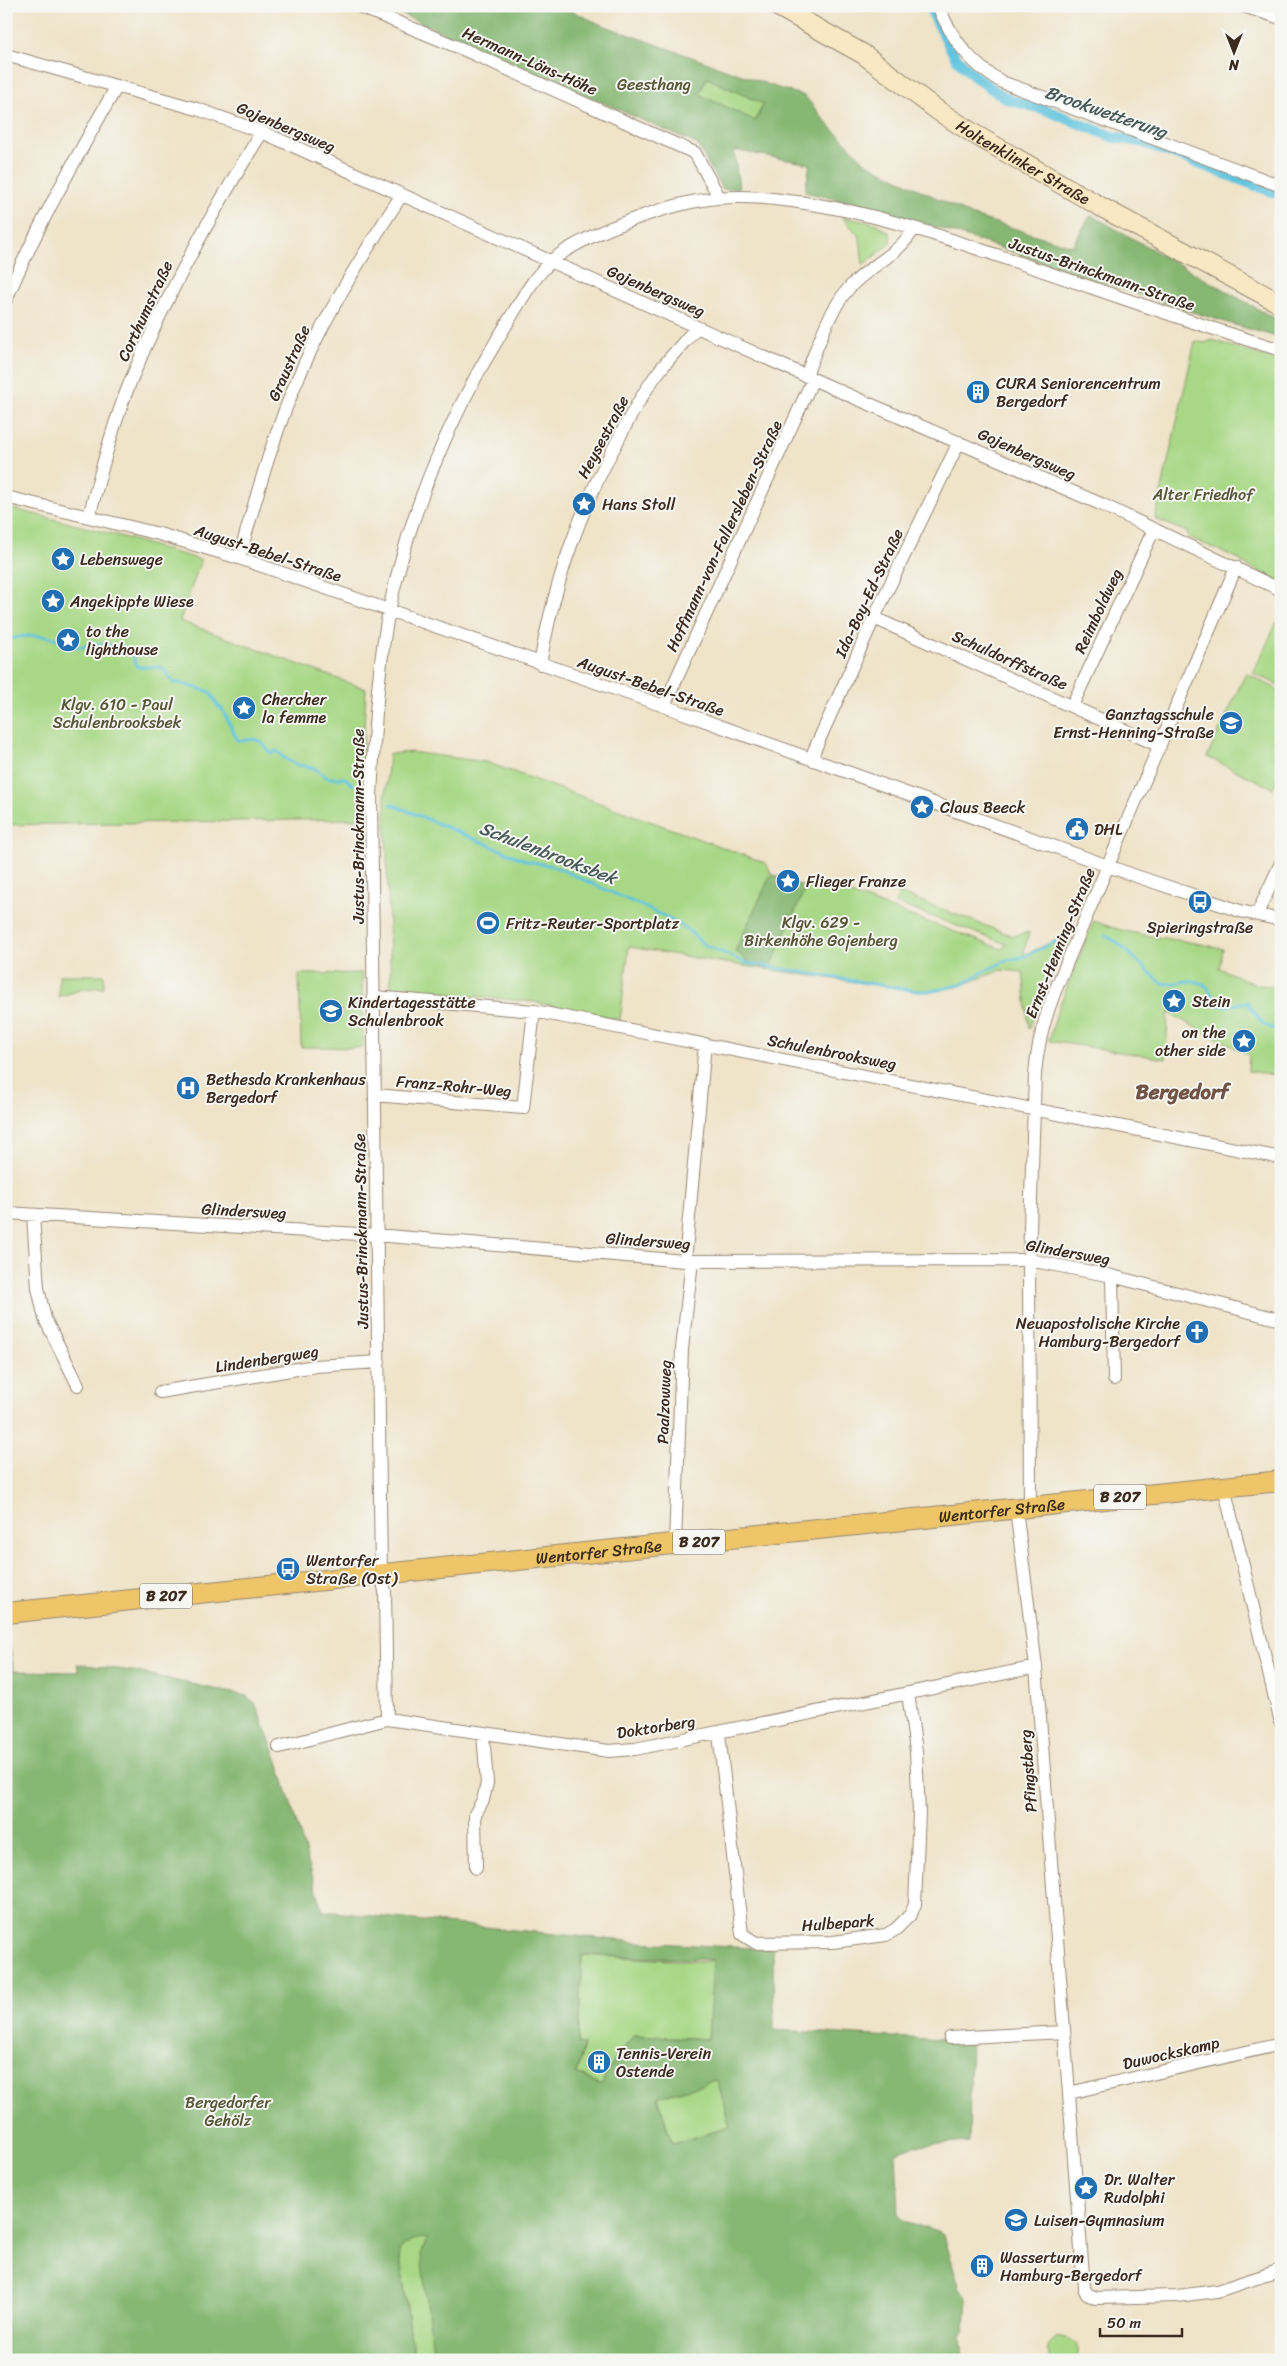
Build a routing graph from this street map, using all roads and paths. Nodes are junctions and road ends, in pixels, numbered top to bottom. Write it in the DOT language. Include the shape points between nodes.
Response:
graph roads {
  1 [pos="358,6"];
  2 [pos="938,6"];
  3 [pos="1243,6"];
  4 [pos="789,9"];
  5 [pos="1281,18"];
  6 [pos="6,54"];
  7 [pos="116,86"];
  8 [pos="262,132"];
  9 [pos="1281,186"];
  10 [pos="401,196"];
  11 [pos="719,197"];
  12 [pos="914,228"];
  13 [pos="552,261"];
  14 [pos="6,300"];
  15 [pos="1281,304"];
  16 [pos="697,327"];
  17 [pos="1281,350"];
  18 [pos="810,377"];
  19 [pos="959,442"];
  20 [pos="6,497"];
  21 [pos="89,517"];
  22 [pos="1154,529"];
  23 [pos="239,558"];
  24 [pos="1236,567"];
  25 [pos="1281,590"];
  26 [pos="390,611"];
  27 [pos="874,618"];
  28 [pos="540,664"];
  29 [pos="664,706"];
  30 [pos="1072,706"];
  31 [pos="1160,746"];
  32 [pos="813,760"];
  33 [pos="1281,863"];
  34 [pos="1109,866"];
  35 [pos="1257,914"];
  36 [pos="1281,920"];
  37 [pos="375,997"];
  38 [pos="534,1011"];
  39 [pos="705,1044"];
  40 [pos="375,1096"];
  41 [pos="1034,1109"];
  42 [pos="1281,1158"];
  43 [pos="6,1213"];
  44 [pos="33,1215"];
  45 [pos="376,1235"];
  46 [pos="1029,1260"];
  47 [pos="689,1261"];
  48 [pos="1112,1276"];
  49 [pos="1281,1320"];
  50 [pos="379,1362"];
  51 [pos="1114,1379"];
  52 [pos="78,1385"];
  53 [pos="160,1392"];
  54 [pos="1281,1481"];
  55 [pos="1224,1487"];
  56 [pos="1023,1508"];
  57 [pos="675,1544"];
  58 [pos="381,1574"];
  59 [pos="6,1613"];
  60 [pos="1036,1667"];
  61 [pos="908,1694"];
  62 [pos="387,1719"];
  63 [pos="1281,1723"];
  64 [pos="483,1734"];
  65 [pos="718,1734"];
  66 [pos="279,1747"];
  67 [pos="476,1868"];
  68 [pos="1064,2032"];
  69 [pos="950,2038"];
  70 [pos="1281,2044"];
  71 [pos="1069,2093"];
  72 [pos="1281,2270"];
  1 -- 11 [label="street, Hermann-Löns-Höhe" via="695,153"];
  2 -- 9 [label="street" via="963,52 980,69 1002,82"];
  3 -- 5 [label="street"];
  4 -- 15 [label="main road, Holtenklinker Straße" via="863,54 974,134"];
  6 -- 7 [label="street, Gojenbergsweg"];
  7 -- 8 [label="street, Gojenbergsweg"];
  7 -- 14 [label="street"];
  8 -- 10 [label="street, Gojenbergsweg"];
  8 -- 21 [label="street, Corthumstraße" via="190,252 159,317 116,423"];
  10 -- 13 [label="street, Gojenbergsweg"];
  10 -- 23 [label="street, Graustraße" via="332,307 302,368 255,498"];
  11 -- 12 [label="street, Justus-Brinckmann-Straße" via="803,202 858,212"];
  11 -- 13 [label="street, Justus-Brinckmann-Straße" via="669,208 622,225 577,244"];
  12 -- 17 [label="street, Justus-Brinckmann-Straße"];
  12 -- 18 [label="street" via="896,251 878,262 848,289 834,310"];
  13 -- 16 [label="street, Gojenbergsweg"];
  13 -- 26 [label="street, Justus-Brinckmann-Straße" via="490,350 453,422 406,545"];
  16 -- 18 [label="street, Gojenbergsweg"];
  16 -- 28 [label="street, Heysestraße" via="659,371 599,474 572,537"];
  18 -- 19 [label="street, Gojenbergsweg"];
  18 -- 29 [label="street, Hoffmann-von-Fallersleben-Straße"];
  19 -- 22 [label="street, Gojenbergsweg"];
  19 -- 27 [label="street, Ida-Boy-Ed-Straße"];
  20 -- 21 [label="street, August-Bebel-Straße"];
  21 -- 23 [label="street, August-Bebel-Straße"];
  22 -- 24 [label="street, Gojenbergsweg"];
  22 -- 30 [label="street, Reimboldweg"];
  23 -- 26 [label="street, August-Bebel-Straße"];
  24 -- 25 [label="street, Gojenbergsweg"];
  24 -- 31 [label="street, Ernst-Henning-Straße"];
  26 -- 28 [label="street, August-Bebel-Straße"];
  26 -- 37 [label="street, Justus-Brinckmann-Straße" via="378,686 371,796"];
  27 -- 30 [label="street, Schuldorffstraße"];
  27 -- 32 [label="street, Ida-Boy-Ed-Straße" via="814,751"];
  28 -- 29 [label="street, August-Bebel-Straße"];
  29 -- 32 [label="street, August-Bebel-Straße"];
  30 -- 31 [label="street, Schuldorffstraße"];
  31 -- 34 [label="street, Ernst-Henning-Straße" via="1139,789"];
  32 -- 34 [label="street, August-Bebel-Straße"];
  33 -- 35 [label="street"];
  34 -- 35 [label="street, August-Bebel-Straße"];
  34 -- 41 [label="street, Ernst-Henning-Straße" via="1043,1024 1036,1060"];
  35 -- 36 [label="street, August-Bebel-Straße"];
  37 -- 38 [label="street, Schulenbrooksweg"];
  37 -- 40 [label="street, Justus-Brinckmann-Straße"];
  38 -- 39 [label="street, Schulenbrooksweg"];
  38 -- 40 [label="street, Franz-Rohr-Weg" via="523,1108"];
  39 -- 41 [label="street, Schulenbrooksweg"];
  39 -- 47 [label="street, Paalzowweg"];
  40 -- 45 [label="street, Justus-Brinckmann-Straße"];
  41 -- 42 [label="street, Schulenbrooksweg"];
  41 -- 46 [label="street, Ernst-Henning-Straße"];
  43 -- 44 [label="street, Glindersweg"];
  44 -- 45 [label="street, Glindersweg"];
  44 -- 52 [label="street" via="38,1288 45,1319"];
  45 -- 47 [label="street, Glindersweg"];
  45 -- 50 [label="street, Justus-Brinckmann-Straße"];
  46 -- 47 [label="street, Glindersweg"];
  46 -- 48 [label="street, Glindersweg"];
  46 -- 56 [label="street, Ernst-Henning-Straße"];
  47 -- 57 [label="street, Paalzowweg" via="682,1349"];
  48 -- 49 [label="street, Glindersweg"];
  48 -- 51 [label="street"];
  50 -- 53 [label="street, Lindenbergweg" via="315,1366"];
  50 -- 58 [label="street, Justus-Brinckmann-Straße"];
  54 -- 55 [label="main road, Wentorfer Straße / B 207"];
  55 -- 56 [label="main road, Wentorfer Straße / B 207"];
  55 -- 63 [label="street"];
  56 -- 57 [label="main road, Wentorfer Straße / B 207"];
  56 -- 60 [label="street, Pfingstberg"];
  57 -- 58 [label="main road, Wentorfer Straße / B 207"];
  58 -- 59 [label="main road, Wentorfer Straße / B 207"];
  58 -- 62 [label="street, Justus-Brinckmann-Straße" via="385,1591"];
  60 -- 61 [label="street, Doktorberg"];
  60 -- 68 [label="street, Pfingstberg"];
  61 -- 65 [label="street, Doktorberg"];
  61 -- 65 [label="street, Hulbepark" via="916,1751 919,1813 915,1904 905,1921 886,1935 832,1942 756,1943 742,1934"];
  62 -- 64 [label="street, Doktorberg"];
  62 -- 66 [label="street, Doktorberg"];
  64 -- 65 [label="street, Doktorberg" via="609,1751"];
  64 -- 67 [label="street" via="488,1783 484,1800 475,1814"];
  68 -- 69 [label="street"];
  68 -- 71 [label="street, Pfingstberg"];
  70 -- 71 [label="street, Duwockskamp"];
  71 -- 72 [label="street, Pfingstberg" via="1082,2279 1087,2294 1100,2298 1177,2296 1217,2291"];
}
